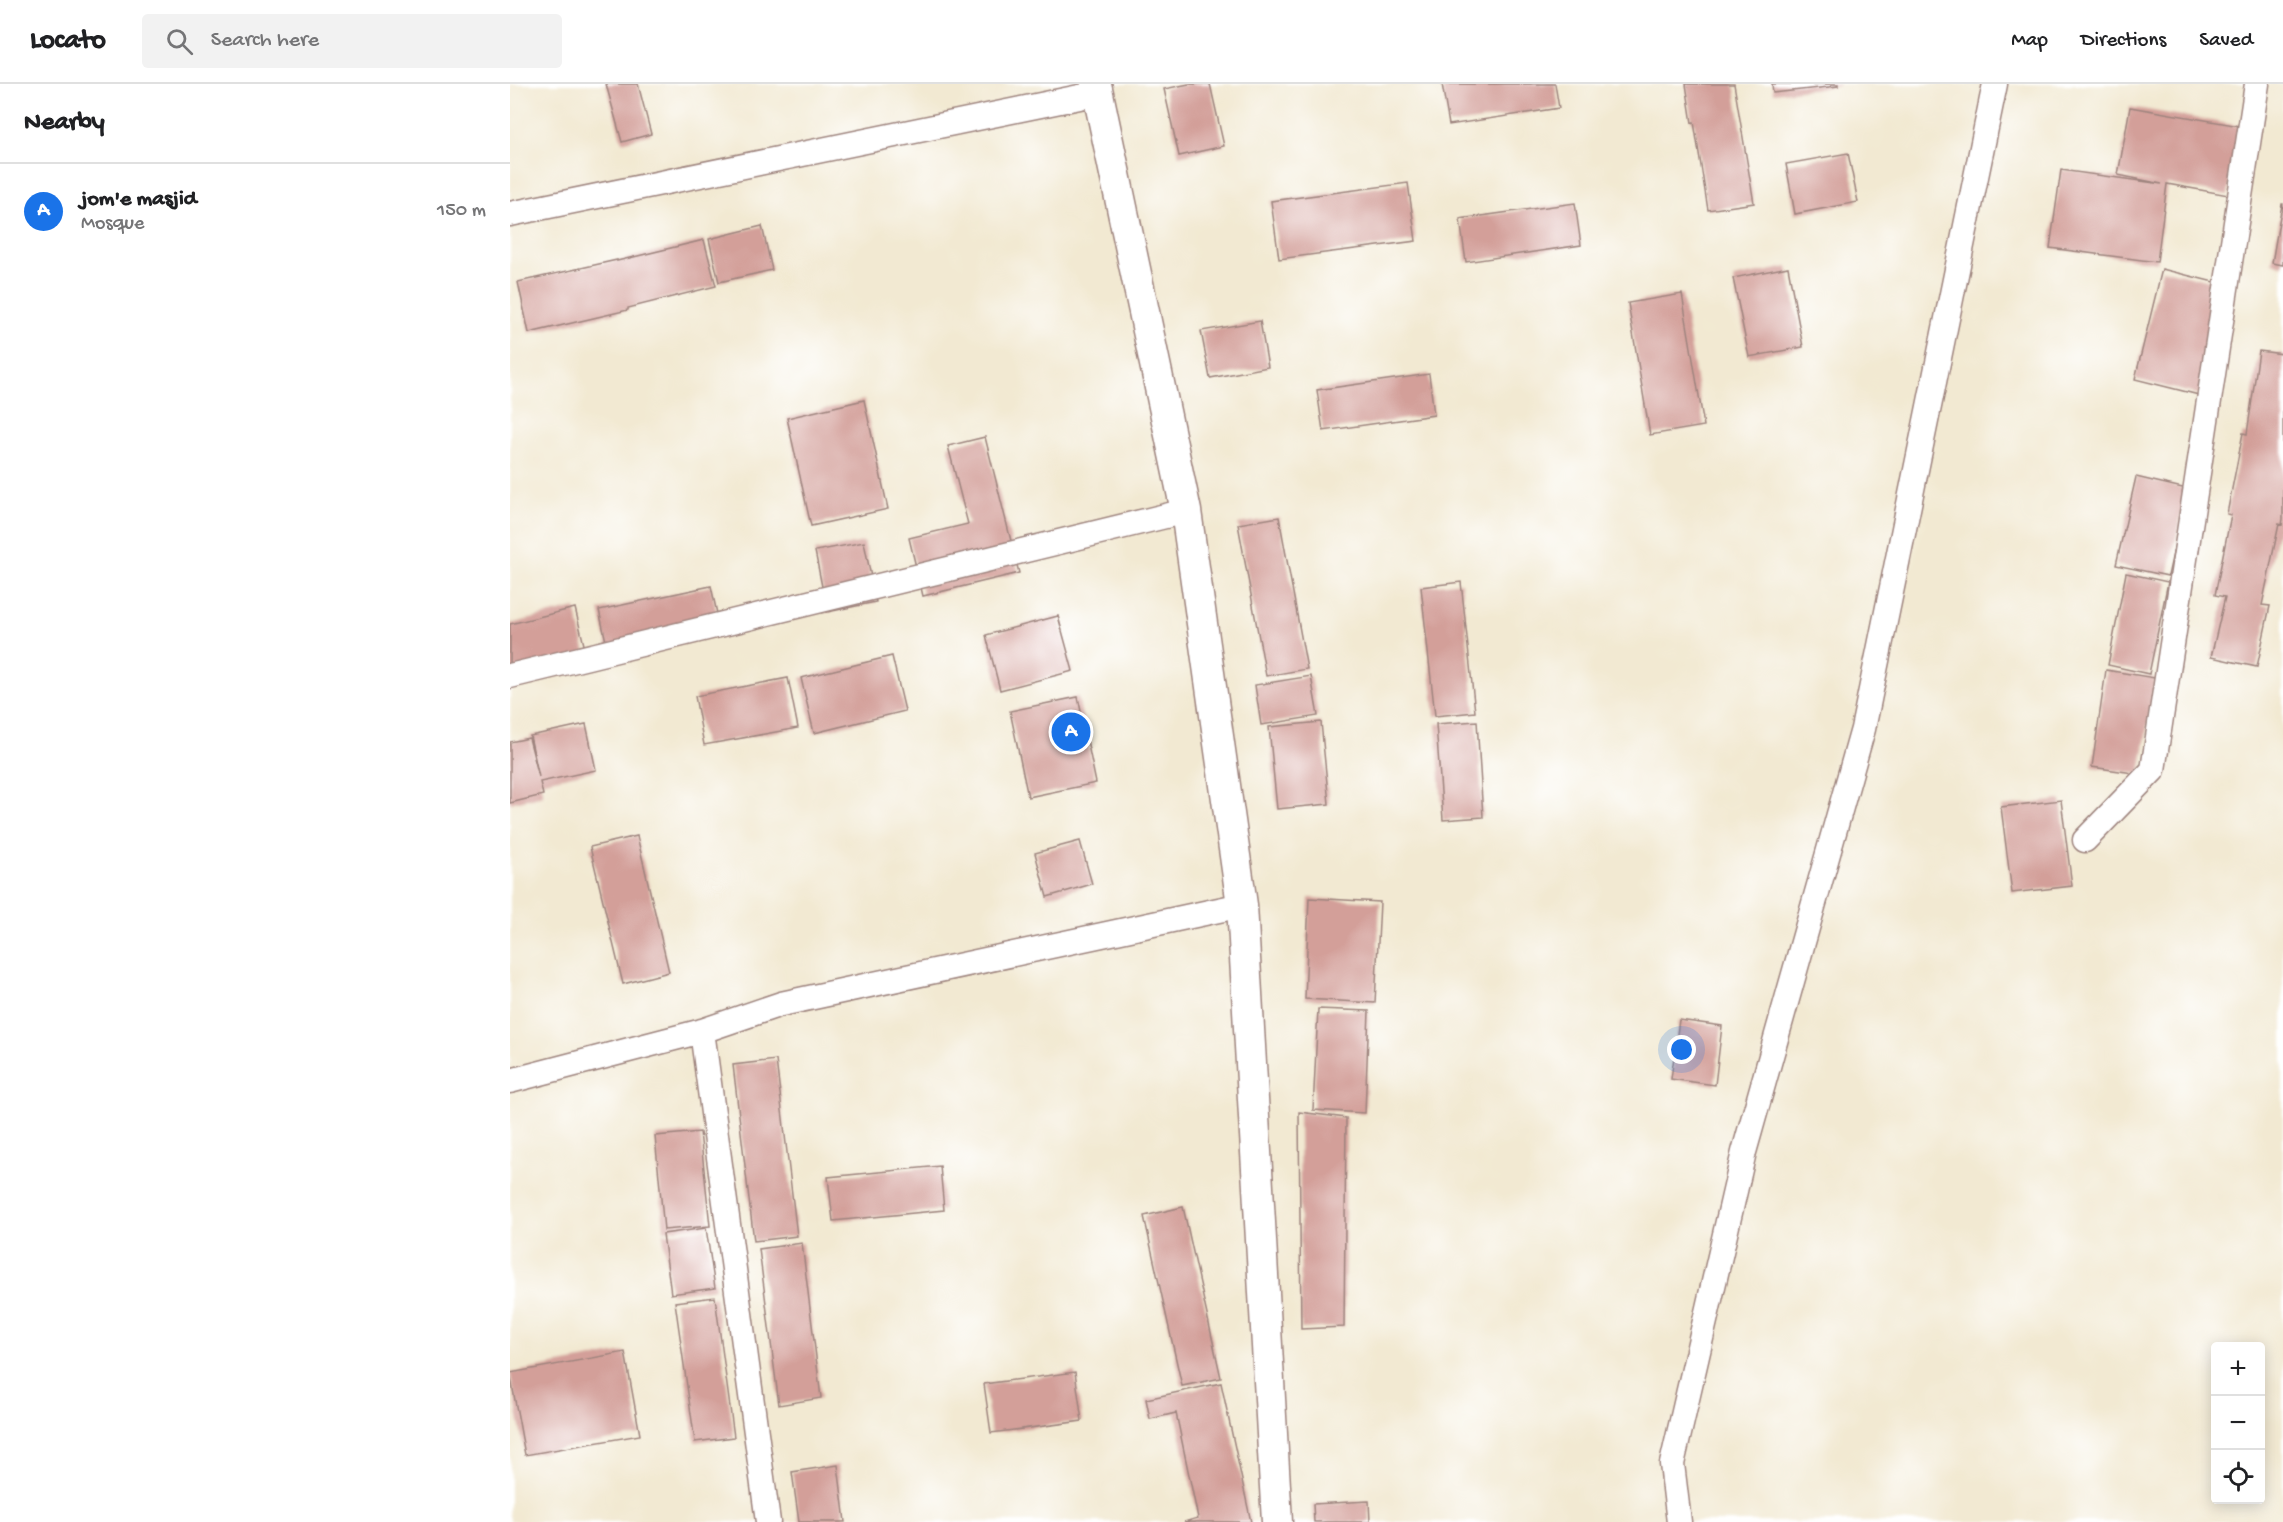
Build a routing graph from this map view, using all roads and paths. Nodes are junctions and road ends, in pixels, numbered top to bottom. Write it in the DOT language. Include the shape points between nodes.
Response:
graph roads {
  1 [pos="1995,84"];
  2 [pos="2257,84"];
  3 [pos="1097,88"];
  4 [pos="510,214"];
  5 [pos="1186,511"];
  6 [pos="510,676"];
  7 [pos="2085,840"];
  8 [pos="1242,905"];
  9 [pos="702,1031"];
  10 [pos="510,1081"];
  11 [pos="768,1522"];
  12 [pos="1277,1522"];
  13 [pos="1678,1522"];
  1 -- 13 [label="street" via="1863,729 1744,1152 1672,1464"];
  2 -- 7 [label="street" via="2153,770"];
  3 -- 4 [label="street"];
  3 -- 5 [label="street"];
  5 -- 6 [label="street"];
  5 -- 8 [label="street"];
  8 -- 9 [label="street" via="781,1004"];
  8 -- 12 [label="street"];
  9 -- 10 [label="street"];
  9 -- 11 [label="street"];
}
